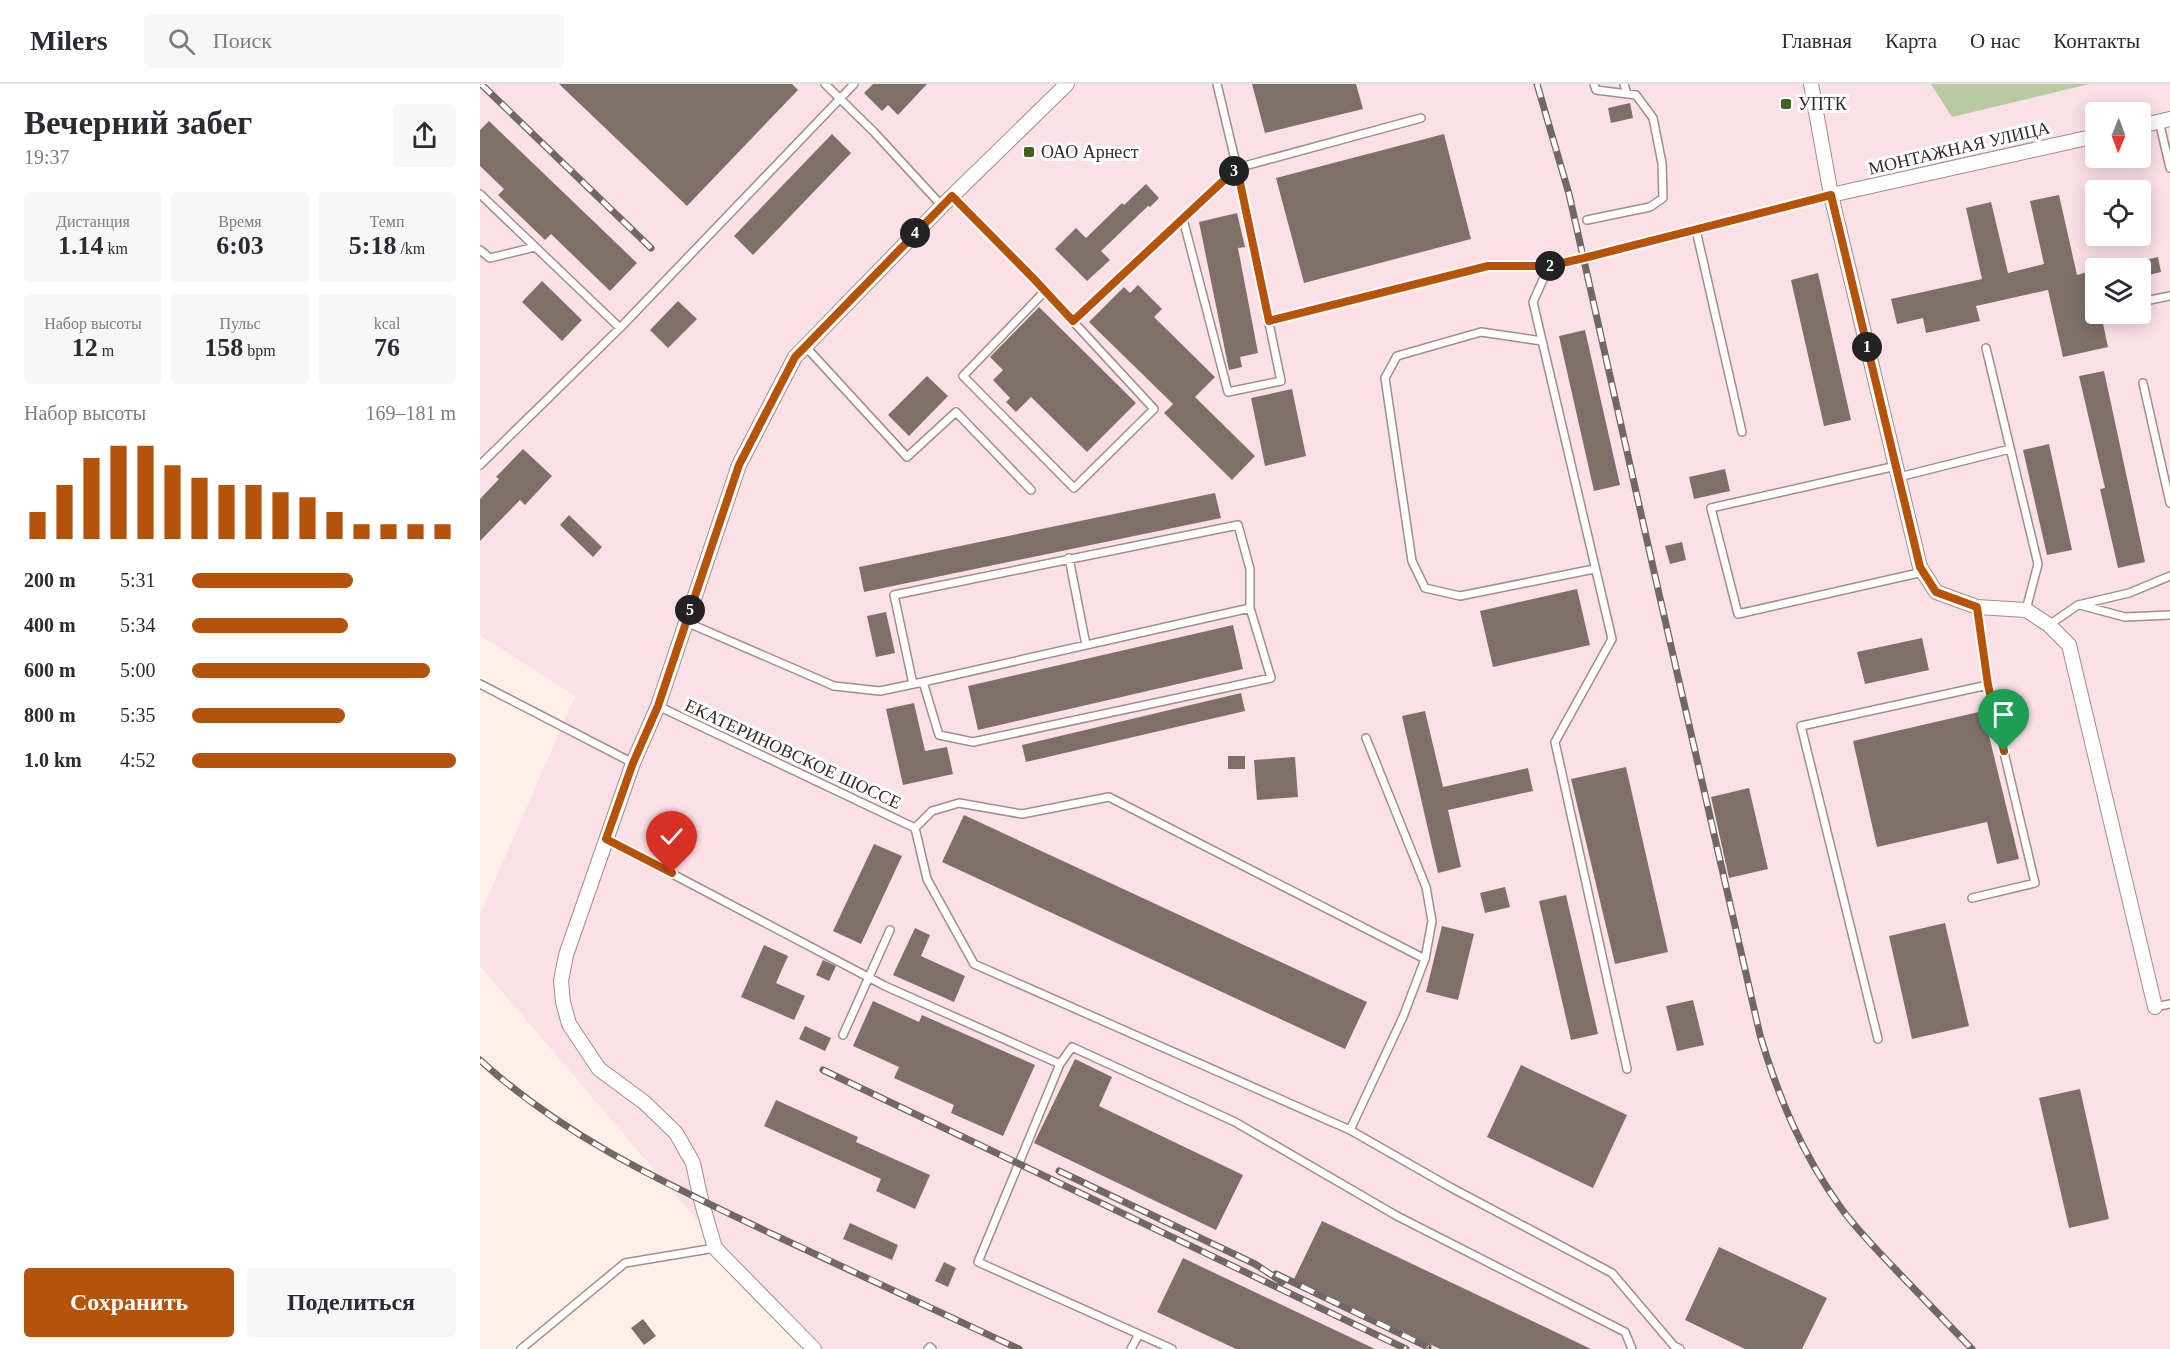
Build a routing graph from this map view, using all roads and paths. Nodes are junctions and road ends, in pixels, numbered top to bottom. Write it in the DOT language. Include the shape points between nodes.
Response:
graph roads {
  1 [pos="825,84"];
  2 [pos="854,84"];
  3 [pos="1067,84"];
  4 [pos="1217,84"];
  5 [pos="1594,84"];
  6 [pos="1624,84"];
  7 [pos="1811,84"];
  8 [pos="1627,94"];
  9 [pos="839,98"];
  10 [pos="1420,118"];
  11 [pos="2165,120"];
  12 [pos="2085,138"];
  13 [pos="1237,168"];
  14 [pos="2170,168"];
  15 [pos="480,194"];
  16 [pos="1831,195"];
  17 [pos="947,201"];
  18 [pos="1183,219"];
  19 [pos="1587,220"];
  20 [pos="1696,230"];
  21 [pos="535,247"];
  22 [pos="480,250"];
  23 [pos="1549,266"];
  24 [pos="1045,291"];
  25 [pos="2170,296"];
  26 [pos="2151,300"];
  27 [pos="1073,321"];
  28 [pos="1269,321"];
  29 [pos="620,328"];
  30 [pos="1542,340"];
  31 [pos="805,346"];
  32 [pos="1986,348"];
  33 [pos="2143,383"];
  34 [pos="1742,432"];
  35 [pos="2010,449"];
  36 [pos="480,465"];
  37 [pos="1897,472"];
  38 [pos="2167,474"];
  39 [pos="1031,490"];
  40 [pos="2170,503"];
  41 [pos="1069,558"];
  42 [pos="1594,569"];
  43 [pos="1923,572"];
  44 [pos="2170,576"];
  45 [pos="2078,605"];
  46 [pos="1977,607"];
  47 [pos="1250,608"];
  48 [pos="2026,610"];
  49 [pos="2170,615"];
  50 [pos="686,622"];
  51 [pos="2049,625"];
  52 [pos="1086,645"];
  53 [pos="923,682"];
  54 [pos="480,684"];
  55 [pos="913,684"];
  56 [pos="1988,685"];
  57 [pos="658,706"];
  58 [pos="1366,738"];
  59 [pos="633,763"];
  60 [pos="915,828"];
  61 [pos="606,839"];
  62 [pos="1972,898"];
  63 [pos="890,930"];
  64 [pos="1425,959"];
  65 [pos="868,977"];
  66 [pos="2170,1004"];
  67 [pos="2155,1007"];
  68 [pos="843,1035"];
  69 [pos="1878,1039"];
  70 [pos="1060,1064"];
  71 [pos="1627,1069"];
  72 [pos="1350,1130"];
  73 [pos="715,1248"];
  74 [pos="1139,1334"];
  75 [pos="521,1349"];
  76 [pos="814,1349"];
  77 [pos="1131,1349"];
  78 [pos="1172,1349"];
  79 [pos="1632,1349"];
  80 [pos="1680,1349"];
  1 -- 9 [label="lane"];
  2 -- 9 [label="lane"];
  3 -- 17 [label="street"];
  4 -- 13 [label="lane"];
  5 -- 8 [label="lane" via="1596,90"];
  6 -- 8 [label="lane"];
  7 -- 16 [label="street"];
  8 -- 19 [label="lane" via="1636,95 1653,118 1662,163 1663,198 1650,207"];
  9 -- 17 [label="lane"];
  9 -- 29 [label="lane"];
  10 -- 13 [label="lane"];
  11 -- 14 [label="lane"];
  12 -- 16 [label="street, МОНТАЖНАЯ УЛИЦА"];
  13 -- 18 [label="lane"];
  13 -- 28 [label="lane"];
  15 -- 21 [label="lane"];
  16 -- 20 [label="lane"];
  16 -- 37 [label="street"];
  17 -- 24 [label="lane"];
  17 -- 31 [label="street"];
  18 -- 27 [label="lane"];
  18 -- 28 [label="lane" via="1228,392 1281,381"];
  20 -- 23 [label="lane"];
  20 -- 34 [label="lane"];
  21 -- 22 [label="lane" via="490,258"];
  21 -- 29 [label="lane"];
  23 -- 28 [label="lane" via="1488,266"];
  23 -- 30 [label="lane" via="1533,302"];
  24 -- 27 [label="lane"];
  24 -- 27 [label="lane" via="963,376 1074,488 1154,409"];
  25 -- 26 [label="lane"];
  29 -- 36 [label="lane"];
  30 -- 42 [label="lane"];
  30 -- 42 [label="lane" via="1482,332 1397,356 1385,378 1412,561 1425,588 1460,596"];
  31 -- 39 [label="lane" via="907,457 956,412"];
  31 -- 50 [label="street" via="795,357 739,465"];
  32 -- 35 [label="lane"];
  33 -- 38 [label="lane"];
  35 -- 37 [label="lane"];
  35 -- 48 [label="lane" via="2038,564"];
  37 -- 43 [label="street"];
  37 -- 43 [label="lane" via="1711,508 1738,614"];
  38 -- 40 [label="lane"];
  41 -- 47 [label="lane" via="1238,525 1250,569"];
  41 -- 52 [label="lane"];
  41 -- 55 [label="lane" via="894,595"];
  42 -- 71 [label="lane" via="1612,639 1555,742"];
  43 -- 46 [label="street" via="1936,592"];
  44 -- 45 [label="lane" via="2129,593"];
  45 -- 49 [label="lane" via="2125,617"];
  45 -- 51 [label="lane"];
  46 -- 48 [label="street"];
  46 -- 56 [label="lane"];
  47 -- 52 [label="lane"];
  47 -- 53 [label="lane" via="1271,678 973,742 939,735"];
  48 -- 51 [label="street"];
  50 -- 55 [label="lane" via="834,686 880,692"];
  50 -- 57 [label="street"];
  51 -- 67 [label="street" via="2069,645"];
  52 -- 53 [label="lane"];
  53 -- 55 [label="lane"];
  54 -- 59 [label="lane"];
  56 -- 62 [label="lane" via="2035,884"];
  56 -- 69 [label="lane" via="1801,726"];
  57 -- 59 [label="street"];
  57 -- 60 [label="lane, ЕКАТЕРИНОВСКОЕ ШОССЕ"];
  58 -- 64 [label="lane" via="1426,887 1432,921"];
  59 -- 61 [label="street"];
  60 -- 64 [label="lane" via="932,811 959,803 1022,814 1109,797"];
  60 -- 72 [label="lane" via="927,879 974,964"];
  61 -- 65 [label="lane"];
  61 -- 73 [label="street" via="566,955 561,981 563,1002 569,1024 599,1069 645,1103 675,1132 693,1163"];
  63 -- 65 [label="lane"];
  64 -- 72 [label="lane"];
  65 -- 68 [label="lane"];
  65 -- 70 [label="lane"];
  66 -- 67 [label="lane"];
  70 -- 74 [label="lane" via="978,1263"];
  70 -- 79 [label="lane" via="1072,1047 1235,1122 1397,1216 1625,1332"];
  72 -- 80 [label="lane" via="1612,1273"];
  73 -- 75 [label="lane" via="625,1263"];
  73 -- 76 [label="street"];
  74 -- 77 [label="lane"];
  74 -- 78 [label="lane"];
}
